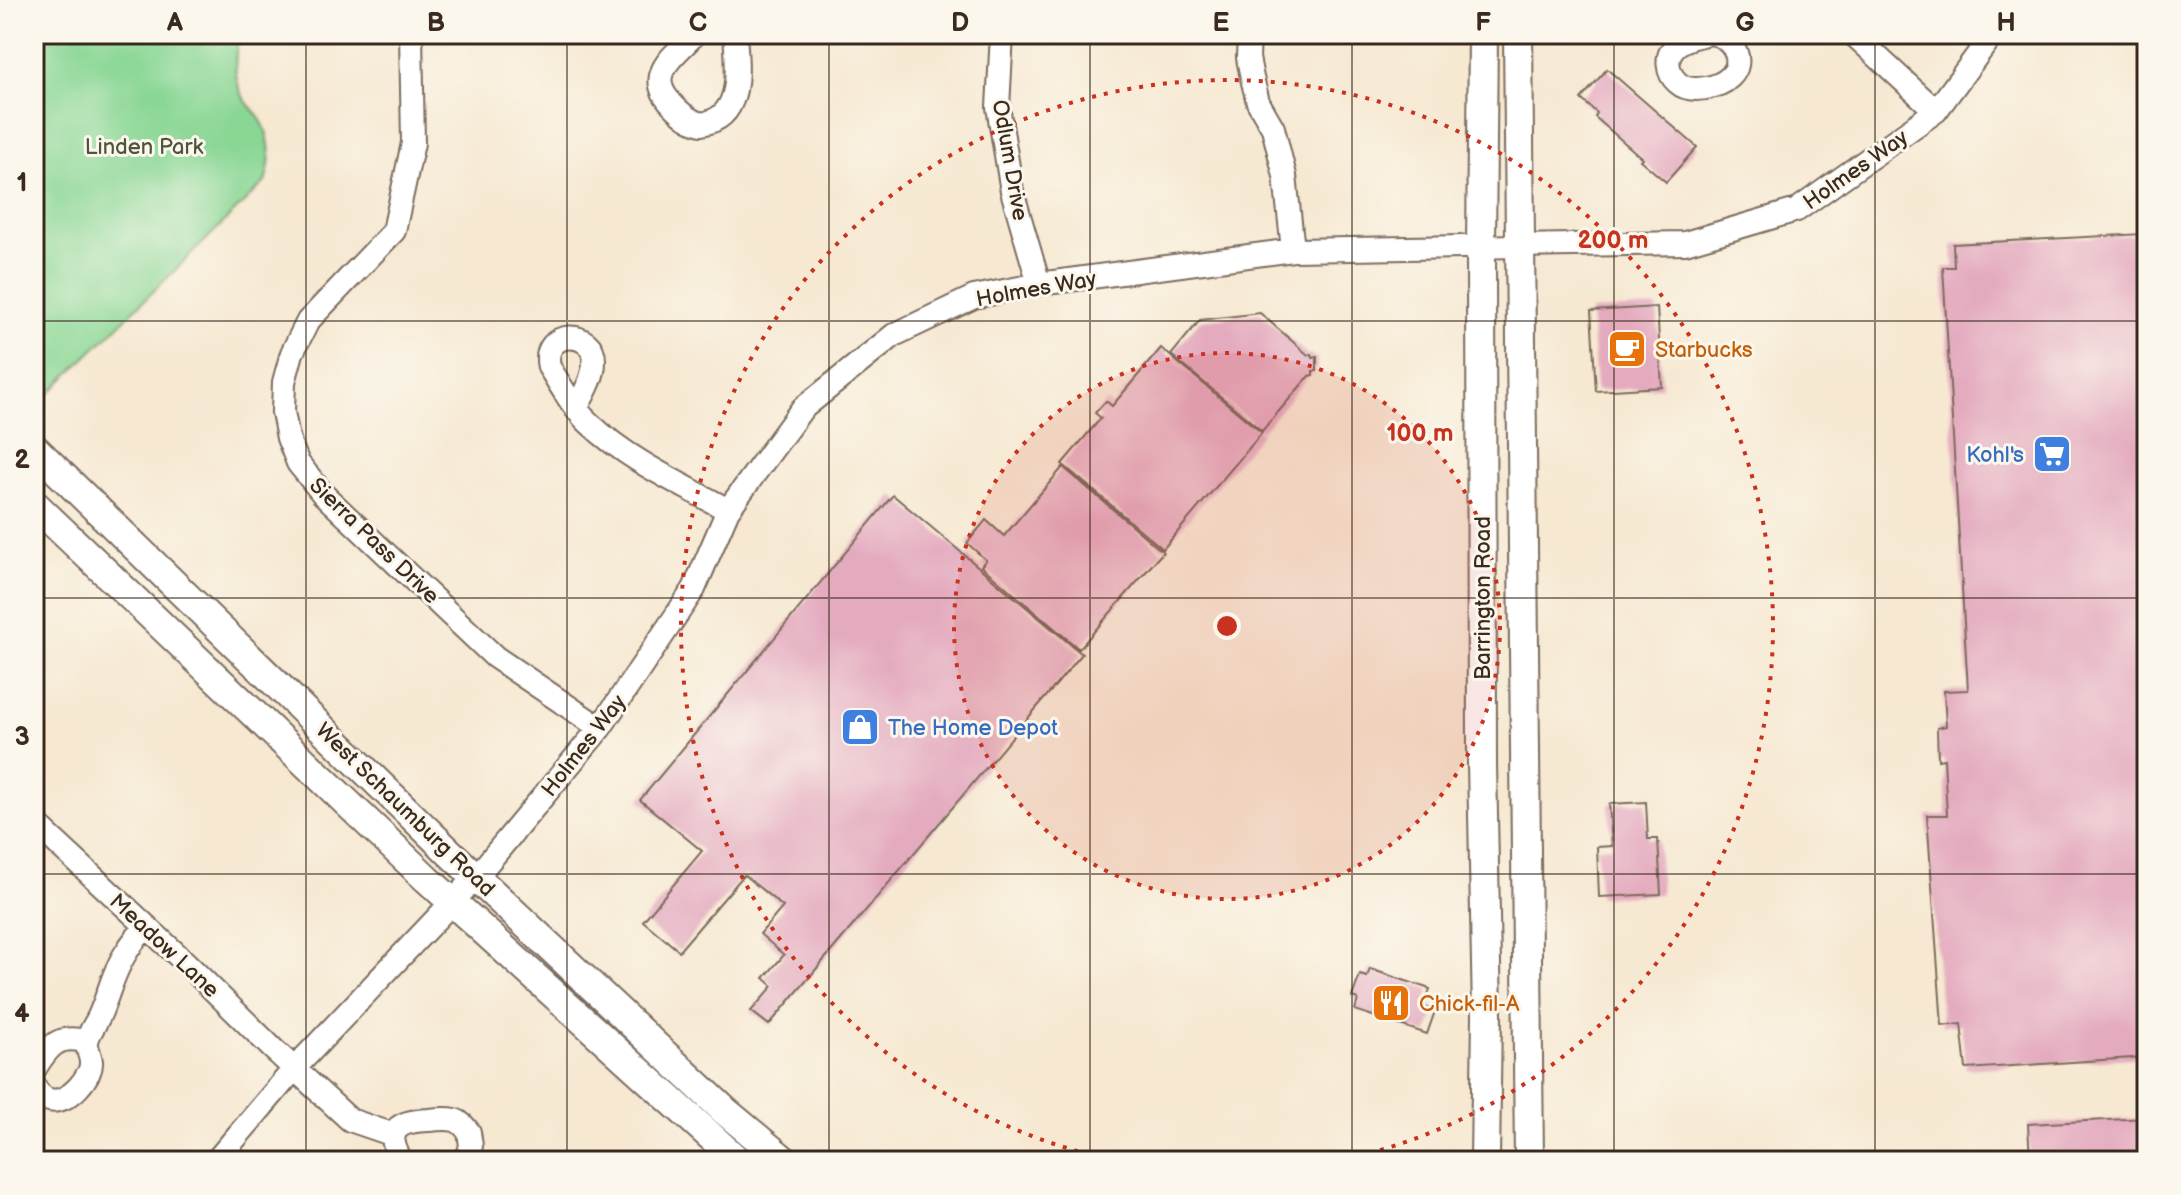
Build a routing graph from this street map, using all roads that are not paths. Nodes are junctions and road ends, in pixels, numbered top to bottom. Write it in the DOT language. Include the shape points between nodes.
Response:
graph roads {
  1 [pos="411,34"];
  2 [pos="695,34"];
  3 [pos="735,34"];
  4 [pos="1002,34"];
  5 [pos="1249,34"];
  6 [pos="1483,34"];
  7 [pos="1518,34"];
  8 [pos="1706,34"];
  9 [pos="1715,34"];
  10 [pos="1752,34"];
  11 [pos="1853,34"];
  12 [pos="1993,34"];
  13 [pos="1736,51"];
  14 [pos="1936,111"];
  15 [pos="1481,246"];
  16 [pos="1519,246"];
  17 [pos="1293,250"];
  18 [pos="1039,284"];
  19 [pos="576,409"];
  20 [pos="34,448"];
  21 [pos="34,504"];
  22 [pos="728,510"];
  23 [pos="600,728"];
  24 [pos="34,822"];
  25 [pos="476,877"];
  26 [pos="453,901"];
  27 [pos="146,927"];
  28 [pos="87,1042"];
  29 [pos="294,1069"];
  30 [pos="34,1070"];
  31 [pos="34,1086"];
  32 [pos="394,1135"];
  33 [pos="216,1161"];
  34 [pos="401,1161"];
  35 [pos="466,1161"];
  36 [pos="738,1161"];
  37 [pos="785,1161"];
  38 [pos="1485,1161"];
  39 [pos="1529,1161"];
  1 -- 23 [label="street, Sierra Pass Drive" via="413,143 394,231 308,321 284,382 288,438 298,463 323,494 495,657"];
  2 -- 3 [label="street" via="665,65 660,86 686,117 701,124 718,119 734,94"];
  4 -- 18 [label="street, Odlum Drive" via="998,107 1012,191"];
  5 -- 17 [label="street" via="1248,58 1258,102 1273,128 1285,176"];
  6 -- 15 [label="main road, Barrington Road"];
  7 -- 16 [label="main road, Barrington Road"];
  8 -- 13 [label="street" via="1679,43 1671,52 1670,74 1681,86 1697,89 1723,82 1735,71"];
  9 -- 13 [label="street" via="1728,39"];
  10 -- 13 [label="street"];
  11 -- 14 [label="street"];
  12 -- 14 [label="street, Holmes Way"];
  14 -- 16 [label="street, Holmes Way" via="1797,210 1685,243"];
  15 -- 16 [label="street, Holmes Way"];
  15 -- 17 [label="street, Holmes Way"];
  15 -- 38 [label="main road, Barrington Road"];
  16 -- 39 [label="main road, Barrington Road"];
  17 -- 18 [label="street, Holmes Way"];
  18 -- 22 [label="street, Holmes Way" via="974,297 894,335 802,409"];
  19 -- 22 [label="street" via="632,457"];
  20 -- 25 [label="main road, West Schaumburg Road"];
  21 -- 26 [label="main road, West Schaumburg Road"];
  22 -- 23 [label="street, Holmes Way" via="694,589"];
  23 -- 25 [label="street, Holmes Way"];
  24 -- 27 [label="street, Meadow Lane"];
  25 -- 26 [label="street, Holmes Way"];
  25 -- 37 [label="main road, West Schaumburg Road"];
  26 -- 29 [label="street, Holmes Way"];
  26 -- 36 [label="main road, West Schaumburg Road"];
  27 -- 28 [label="street" via="125,953"];
  27 -- 29 [label="street, Meadow Lane"];
  28 -- 30 [label="street" via="58,1041"];
  28 -- 31 [label="street" via="91,1064 76,1090 51,1101"];
  29 -- 32 [label="street, Meadow Lane" via="350,1120"];
  29 -- 33 [label="street, Holmes Way"];
  32 -- 34 [label="street"];
  32 -- 35 [label="street" via="411,1120 454,1120 471,1136"];
}
